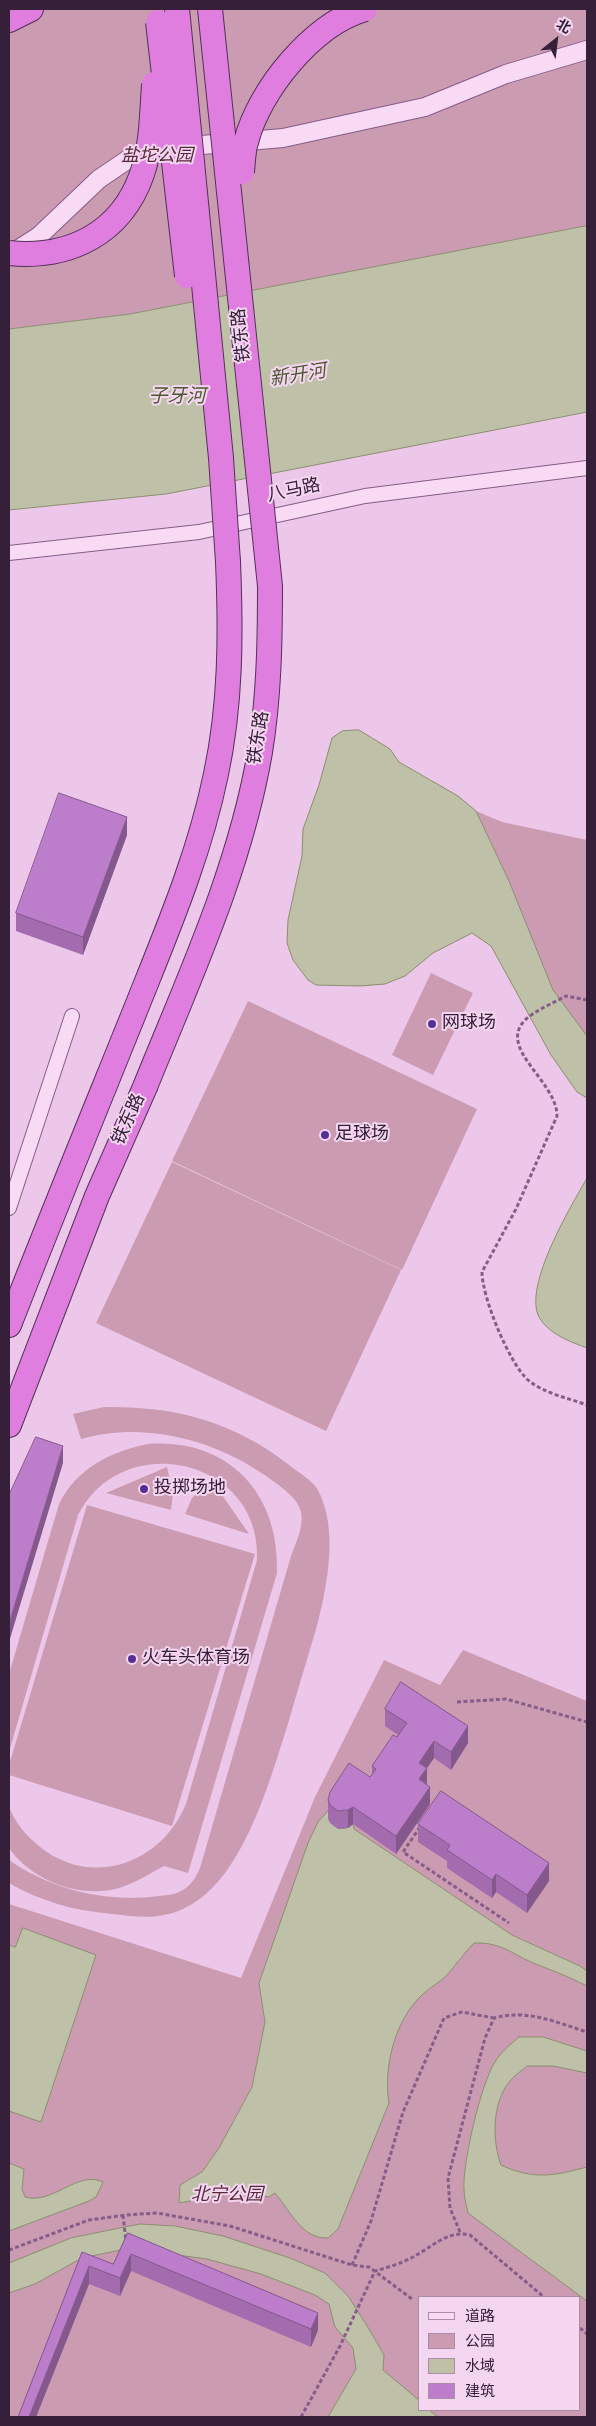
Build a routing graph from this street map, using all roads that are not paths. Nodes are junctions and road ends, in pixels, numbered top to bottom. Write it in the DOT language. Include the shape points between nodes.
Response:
graph roads {
  1 [pos="31,9"];
  2 [pos="177,9"];
  3 [pos="210,9"];
  4 [pos="226,9"];
  5 [pos="366,9"];
  6 [pos="157,15"];
  7 [pos="9,20"];
  8 [pos="587,50"];
  9 [pos="242,172"];
  10 [pos="9,254"];
  11 [pos="587,468"];
  12 [pos="9,553"];
  13 [pos="228,562"];
  14 [pos="270,586"];
  15 [pos="72,1016"];
  16 [pos="9,1208"];
  17 [pos="9,1325"];
  18 [pos="9,1425"];
  1 -- 7 [label="highway"];
  2 -- 13 [label="highway, 铁东路, bridge" via="221,458"];
  3 -- 14 [label="highway, 铁东路, bridge"];
  4 -- 9 [label="highway, bridge"];
  5 -- 9 [label="highway, bridge" via="328,28 287,64 256,113 246,142"];
  6 -- 10 [label="highway, bridge" via="149,145 142,174 129,201 116,218 85,242 45,254"];
  6 -- 13 [label="highway, bridge" via="204,446"];
  8 -- 10 [label="street" via="506,74 425,107 283,138 202,145 130,158 99,179 39,236"];
  9 -- 14 [label="highway, bridge" via="271,461"];
  11 -- 12 [label="street, 八马路" via="365,496 199,532"];
  13 -- 17 [label="highway, 铁东路" via="231,615 226,708 204,830 175,912"];
  14 -- 18 [label="highway, 铁东路, bridge" via="266,710 248,807 226,883 145,1087 97,1196"];
  15 -- 16 [label="street"];
}
